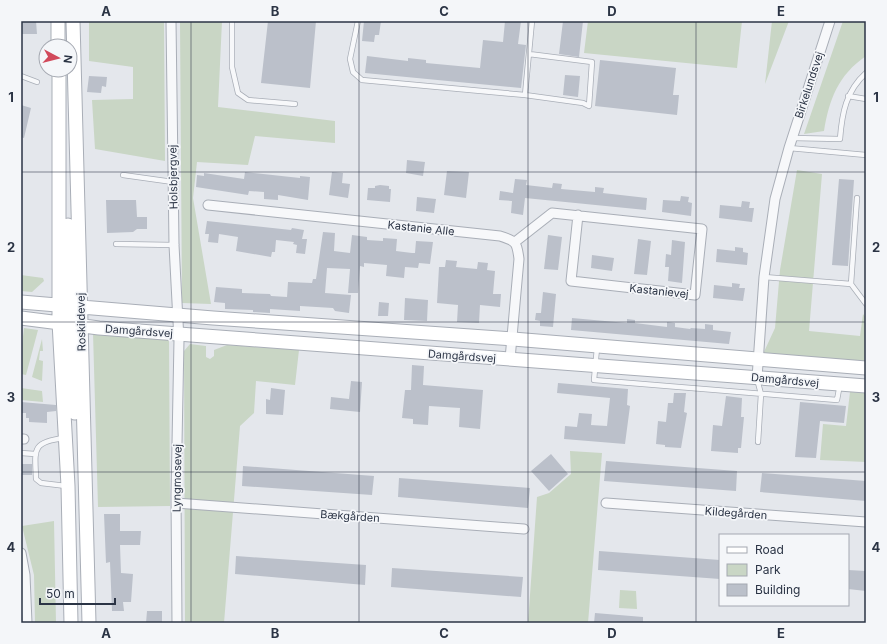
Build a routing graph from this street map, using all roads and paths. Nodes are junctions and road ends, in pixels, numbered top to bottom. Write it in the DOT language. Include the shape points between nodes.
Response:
graph roads {
  1 [pos="58,21"];
  2 [pos="73,21"];
  3 [pos="171,21"];
  4 [pos="232,21"];
  5 [pos="358,21"];
  6 [pos="532,21"];
  7 [pos="830,21"];
  8 [pos="58,38"];
  9 [pos="529,54"];
  10 [pos="866,73"];
  11 [pos="21,76"];
  12 [pos="58,78"];
  13 [pos="37,82"];
  14 [pos="526,95"];
  15 [pos="848,96"];
  16 [pos="866,99"];
  17 [pos="295,104"];
  18 [pos="792,138"];
  19 [pos="789,148"];
  20 [pos="866,155"];
  21 [pos="123,175"];
  22 [pos="173,182"];
  23 [pos="60,186"];
  24 [pos="857,198"];
  25 [pos="208,205"];
  26 [pos="578,215"];
  27 [pos="515,242"];
  28 [pos="116,244"];
  29 [pos="174,245"];
  30 [pos="764,277"];
  31 [pos="851,284"];
  32 [pos="21,302"];
  33 [pos="866,304"];
  34 [pos="59,305"];
  35 [pos="77,307"];
  36 [pos="178,315"];
  37 [pos="21,318"];
  38 [pos="63,323"];
  39 [pos="80,325"];
  40 [pos="179,334"];
  41 [pos="513,339"];
  42 [pos="597,346"];
  43 [pos="510,359"];
  44 [pos="757,359"];
  45 [pos="595,366"];
  46 [pos="866,368"];
  47 [pos="757,378"];
  48 [pos="840,384"];
  49 [pos="866,386"];
  50 [pos="761,394"];
  51 [pos="65,438"];
  52 [pos="758,442"];
  53 [pos="84,446"];
  54 [pos="21,453"];
  55 [pos="35,454"];
  56 [pos="68,486"];
  57 [pos="176,503"];
  58 [pos="606,503"];
  59 [pos="866,522"];
  60 [pos="524,529"];
  61 [pos="21,553"];
  62 [pos="23,599"];
  63 [pos="27,623"];
  64 [pos="72,623"];
  65 [pos="89,623"];
  66 [pos="177,623"];
  1 -- 8 [label="street"];
  2 -- 35 [label="street, Roskildevej"];
  3 -- 22 [label="street, Holsbjergvej"];
  4 -- 17 [label="lane" via="232,66 238,93 248,100"];
  5 -- 14 [label="lane" via="350,59 353,72 362,80"];
  6 -- 9 [label="lane"];
  7 -- 18 [label="street, Birkelundsvej"];
  9 -- 14 [label="lane"];
  9 -- 14 [label="lane" via="592,62 589,106"];
  10 -- 15 [label="lane"];
  11 -- 13 [label="lane"];
  12 -- 23 [label="street, Roskildevej"];
  15 -- 16 [label="lane"];
  15 -- 18 [label="lane" via="840,139"];
  18 -- 19 [label="street, Birkelundsvej"];
  19 -- 20 [label="lane"];
  19 -- 30 [label="street, Birkelundsvej" via="775,199"];
  21 -- 22 [label="lane"];
  22 -- 29 [label="street, Holsbjergvej"];
  23 -- 34 [label="street, Roskildevej"];
  23 -- 35 [label="street" via="68,218 69,288"];
  24 -- 31 [label="lane"];
  25 -- 27 [label="street, Kastanie Alle" via="500,236"];
  26 -- 26 [label="street, Kastanievej" via="702,229 695,295 571,281"];
  26 -- 27 [label="street, Kastanievej" via="552,213"];
  27 -- 41 [label="street" via="519,259"];
  28 -- 29 [label="lane"];
  29 -- 36 [label="street, Holsbjergvej"];
  30 -- 31 [label="lane"];
  30 -- 44 [label="street, Birkelundsvej"];
  31 -- 33 [label="lane"];
  32 -- 34 [label="street, Damgårdsvej"];
  34 -- 35 [label="street, Damgårdsvej"];
  34 -- 38 [label="street, Roskildevej"];
  35 -- 36 [label="street, Damgårdsvej"];
  35 -- 39 [label="street, Roskildevej"];
  36 -- 40 [label="street, Holsbjergvej"];
  36 -- 41 [label="street, Damgårdsvej"];
  37 -- 38 [label="street, Damgårdsvej"];
  38 -- 39 [label="street, Damgårdsvej"];
  38 -- 51 [label="street, Roskildevej"];
  38 -- 53 [label="street" via="70,338 75,414"];
  39 -- 40 [label="street, Damgårdsvej"];
  39 -- 53 [label="street, Roskildevej"];
  40 -- 43 [label="street, Damgårdsvej"];
  40 -- 57 [label="street, Lyngmosevej"];
  41 -- 42 [label="street, Damgårdsvej"];
  41 -- 43 [label="street"];
  42 -- 44 [label="street, Damgårdsvej"];
  42 -- 45 [label="lane"];
  43 -- 45 [label="street, Damgårdsvej"];
  44 -- 46 [label="street, Damgårdsvej"];
  44 -- 47 [label="street, Birkelundsvej"];
  45 -- 47 [label="street, Damgårdsvej"];
  45 -- 50 [label="lane" via="594,380"];
  47 -- 48 [label="street, Damgårdsvej"];
  47 -- 50 [label="lane"];
  48 -- 49 [label="street, Damgårdsvej"];
  48 -- 50 [label="lane" via="837,400"];
  50 -- 52 [label="lane"];
  51 -- 55 [label="lane" via="42,443"];
  51 -- 56 [label="street, Roskildevej"];
  53 -- 65 [label="street, Roskildevej"];
  54 -- 55 [label="lane"];
  55 -- 56 [label="lane" via="38,481"];
  56 -- 64 [label="street, Roskildevej"];
  57 -- 60 [label="street, Bækgården"];
  57 -- 66 [label="street, Lyngmosevej"];
  58 -- 59 [label="street, Kildegården"];
  61 -- 62 [label="street" via="25,575"];
  62 -- 63 [label="street"];
}
